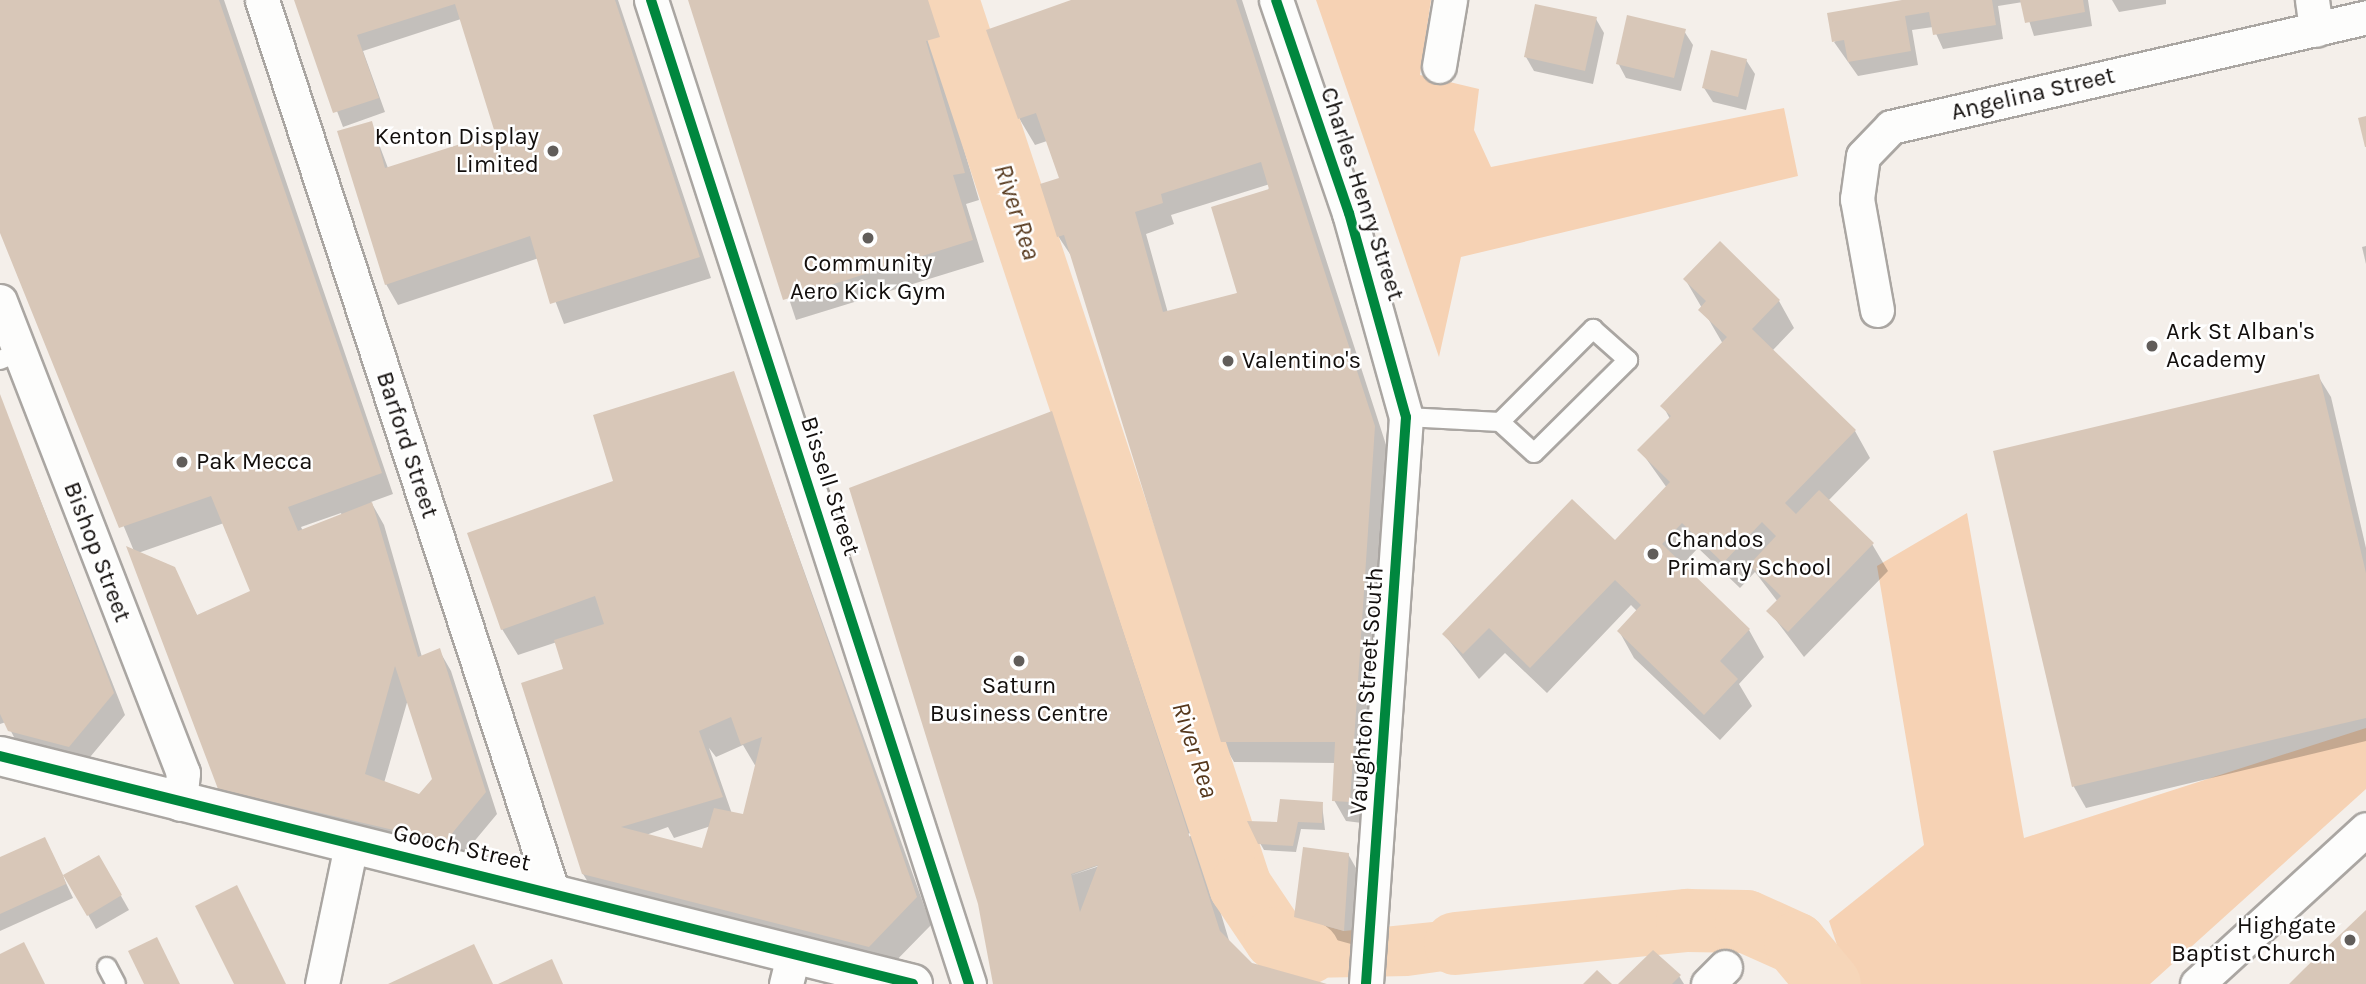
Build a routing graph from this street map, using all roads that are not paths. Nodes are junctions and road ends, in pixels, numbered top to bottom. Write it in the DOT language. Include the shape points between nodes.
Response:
graph roads {
  1 [pos="262,0"];
  2 [pos="652,0"];
  3 [pos="1276,0"];
  4 [pos="1450,0"];
  5 [pos="2314,15"];
  6 [pos="2366,17"];
  7 [pos="1440,66"];
  8 [pos="0,301"];
  9 [pos="1877,310"];
  10 [pos="10,356"];
  11 [pos="1404,409"];
  12 [pos="1500,422"];
  13 [pos="0,756"];
  14 [pos="180,804"];
  15 [pos="2366,829"];
  16 [pos="351,845"];
  17 [pos="552,890"];
  18 [pos="107,967"];
  19 [pos="790,970"];
  20 [pos="116,984"];
  21 [pos="323,984"];
  22 [pos="914,984"];
  23 [pos="969,984"];
  24 [pos="1366,984"];
  25 [pos="2197,984"];
  1 -- 17 [label="street, Barford Street"];
  2 -- 23 [label="street, Bissell Street"];
  3 -- 11 [label="street, Charles Henry Street" via="1349,213"];
  4 -- 7 [label="street"];
  5 -- 6 [label="street, Angelina Street"];
  5 -- 9 [label="street, Angelina Street" via="1891,127 1863,156 1857,199"];
  8 -- 10 [label="street, Bishop Street"];
  10 -- 14 [label="street, Bishop Street" via="183,773"];
  11 -- 12 [label="lane"];
  11 -- 24 [label="street, Vaughton Street South"];
  12 -- 12 [label="lane" via="1593,329 1628,360 1534,453"];
  13 -- 14 [label="street, Gooch Street"];
  14 -- 16 [label="street, Gooch Street"];
  15 -- 25 [label="street"];
  16 -- 17 [label="street, Gooch Street"];
  16 -- 21 [label="street"];
  17 -- 19 [label="street, Gooch Street"];
  18 -- 20 [label="lane"];
  19 -- 22 [label="street, Gooch Street"];
}
